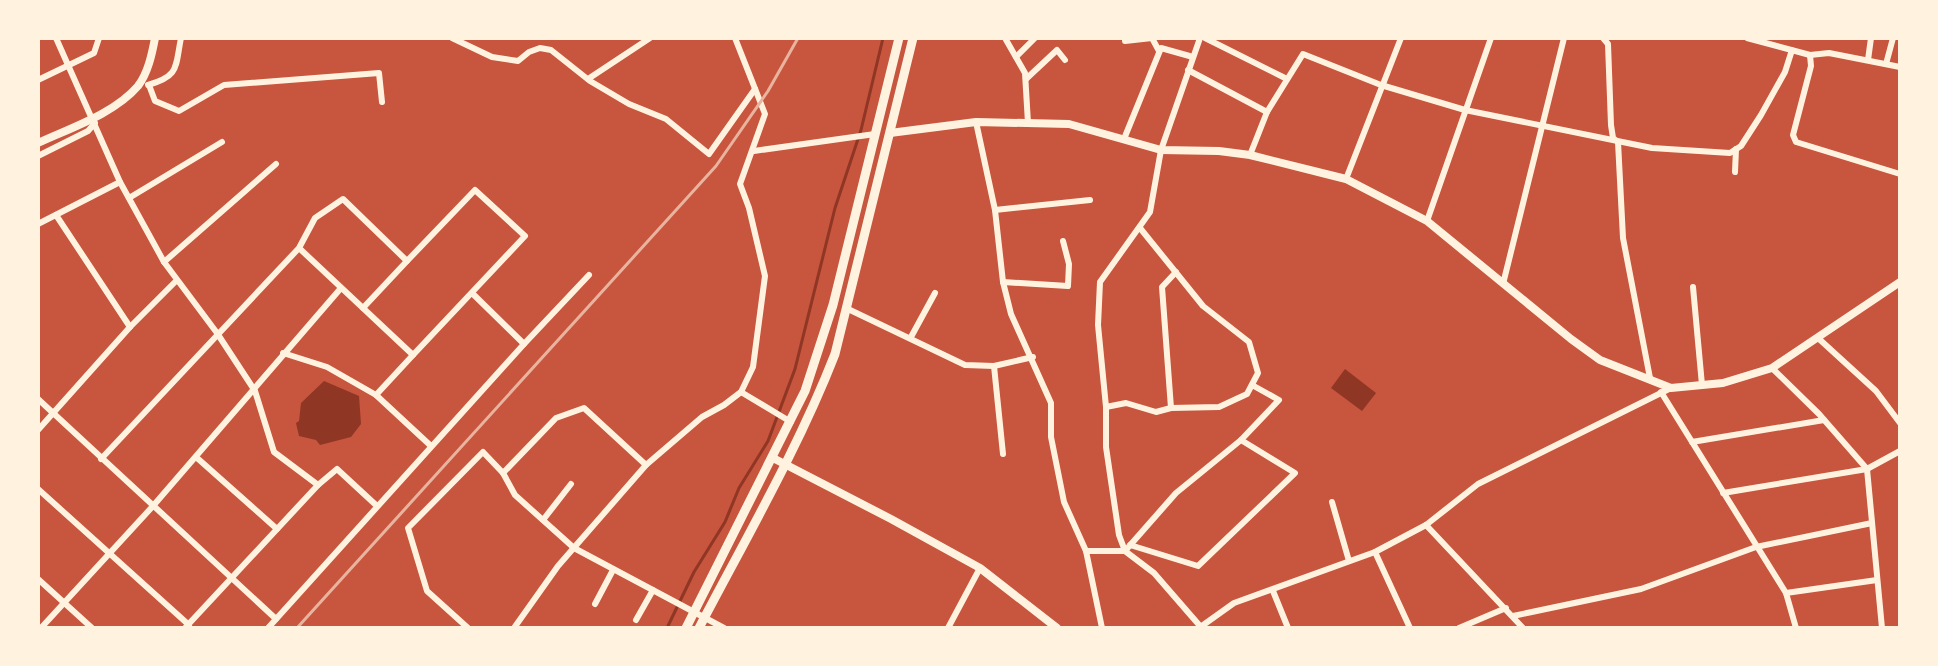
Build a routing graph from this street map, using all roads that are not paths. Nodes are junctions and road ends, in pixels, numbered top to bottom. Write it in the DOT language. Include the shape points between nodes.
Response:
graph roads {
  1 [pos="56,38"];
  2 [pos="99,38"];
  3 [pos="155,38"];
  4 [pos="181,38"];
  5 [pos="452,38"];
  6 [pos="480,38"];
  7 [pos="650,38"];
  8 [pos="735,38"];
  9 [pos="899,38"];
  10 [pos="913,38"];
  11 [pos="1005,38"];
  12 [pos="1035,38"];
  13 [pos="1125,38"];
  14 [pos="1202,38"];
  15 [pos="1401,38"];
  16 [pos="1491,38"];
  17 [pos="1564,38"];
  18 [pos="1603,38"];
  19 [pos="1747,38"];
  20 [pos="1871,38"];
  21 [pos="1893,38"];
  22 [pos="475,48"];
  23 [pos="1792,50"];
  24 [pos="1159,51"];
  25 [pos="1810,55"];
  26 [pos="1016,57"];
  27 [pos="1193,57"];
  28 [pos="1065,60"];
  29 [pos="1868,60"];
  30 [pos="1886,64"];
  31 [pos="69,65"];
  32 [pos="1900,67"];
  33 [pos="1188,70"];
  34 [pos="588,79"];
  35 [pos="1026,79"];
  36 [pos="1287,79"];
  37 [pos="38,80"];
  38 [pos="144,84"];
  39 [pos="1381,85"];
  40 [pos="755,89"];
  41 [pos="382,102"];
  42 [pos="1465,110"];
  43 [pos="1267,112"];
  44 [pos="94,120"];
  45 [pos="976,122"];
  46 [pos="1028,123"];
  47 [pos="1543,126"];
  48 [pos="890,133"];
  49 [pos="875,134"];
  50 [pos="1124,139"];
  51 [pos="222,142"];
  52 [pos="1618,142"];
  53 [pos="38,143"];
  54 [pos="1736,149"];
  55 [pos="1161,150"];
  56 [pos="754,151"];
  57 [pos="1250,155"];
  58 [pos="38,156"];
  59 [pos="276,164"];
  60 [pos="1735,172"];
  61 [pos="1900,174"];
  62 [pos="1346,179"];
  63 [pos="120,182"];
  64 [pos="129,198"];
  65 [pos="1090,200"];
  66 [pos="995,210"];
  67 [pos="56,215"];
  68 [pos="1427,221"];
  69 [pos="38,224"];
  70 [pos="1140,228"];
  71 [pos="1063,241"];
  72 [pos="299,248"];
  73 [pos="407,261"];
  74 [pos="164,262"];
  75 [pos="1176,272"];
  76 [pos="589,275"];
  77 [pos="176,281"];
  78 [pos="1003,282"];
  79 [pos="1900,282"];
  80 [pos="1503,284"];
  81 [pos="1693,287"];
  82 [pos="341,288"];
  83 [pos="935,293"];
  84 [pos="473,294"];
  85 [pos="363,308"];
  86 [pos="848,309"];
  87 [pos="130,327"];
  88 [pos="217,333"];
  89 [pos="911,337"];
  90 [pos="1818,338"];
  91 [pos="524,344"];
  92 [pos="283,353"];
  93 [pos="413,355"];
  94 [pos="1033,357"];
  95 [pos="994,366"];
  96 [pos="1772,368"];
  97 [pos="1650,378"];
  98 [pos="1252,385"];
  99 [pos="1702,385"];
  100 [pos="1671,388"];
  101 [pos="255,391"];
  102 [pos="741,392"];
  103 [pos="1661,392"];
  104 [pos="376,395"];
  105 [pos="38,399"];
  106 [pos="1106,407"];
  107 [pos="1171,408"];
  108 [pos="1900,408"];
  109 [pos="1891,411"];
  110 [pos="53,413"];
  111 [pos="1824,420"];
  112 [pos="791,422"];
  113 [pos="1900,423"];
  114 [pos="38,430"];
  115 [pos="1241,440"];
  116 [pos="1692,442"];
  117 [pos="431,446"];
  118 [pos="1900,451"];
  119 [pos="1003,454"];
  120 [pos="196,457"];
  121 [pos="773,458"];
  122 [pos="101,459"];
  123 [pos="786,464"];
  124 [pos="646,465"];
  125 [pos="1867,469"];
  126 [pos="503,473"];
  127 [pos="571,484"];
  128 [pos="318,485"];
  129 [pos="38,489"];
  130 [pos="1723,493"];
  131 [pos="1332,502"];
  132 [pos="153,506"];
  133 [pos="377,506"];
  134 [pos="543,520"];
  135 [pos="1872,523"];
  136 [pos="1426,525"];
  137 [pos="277,529"];
  138 [pos="1756,547"];
  139 [pos="574,548"];
  140 [pos="1128,548"];
  141 [pos="110,551"];
  142 [pos="1086,551"];
  143 [pos="1375,552"];
  144 [pos="1349,561"];
  145 [pos="980,568"];
  146 [pos="613,570"];
  147 [pos="231,578"];
  148 [pos="38,579"];
  149 [pos="1877,580"];
  150 [pos="653,590"];
  151 [pos="1273,591"];
  152 [pos="1786,593"];
  153 [pos="64,602"];
  154 [pos="595,604"];
  155 [pos="1506,608"];
  156 [pos="695,611"];
  157 [pos="1513,616"];
  158 [pos="704,618"];
  159 [pos="276,619"];
  160 [pos="636,620"];
  161 [pos="187,626"];
  162 [pos="1200,627"];
  163 [pos="41,628"];
  164 [pos="92,628"];
  165 [pos="268,628"];
  166 [pos="468,628"];
  167 [pos="514,628"];
  168 [pos="686,628"];
  169 [pos="699,628"];
  170 [pos="724,628"];
  171 [pos="948,628"];
  172 [pos="1057,628"];
  173 [pos="1102,628"];
  174 [pos="1288,628"];
  175 [pos="1410,628"];
  176 [pos="1459,628"];
  177 [pos="1523,628"];
  178 [pos="1796,628"];
  179 [pos="1882,628"];
  1 -- 31 [label="street"];
  2 -- 31 [label="street" via="94,53"];
  3 -- 38 [label="street"];
  4 -- 38 [label="street" via="168,79"];
  5 -- 22 [label="street"];
  6 -- 22 [label="street"];
  7 -- 34 [label="street"];
  8 -- 40 [label="street"];
  9 -- 49 [label="main road"];
  10 -- 48 [label="main road"];
  11 -- 26 [label="street"];
  12 -- 26 [label="street"];
  13 -- 24 [label="street" via="1152,38"];
  14 -- 27 [label="street"];
  14 -- 36 [label="street"];
  15 -- 39 [label="street"];
  16 -- 42 [label="street"];
  17 -- 47 [label="street"];
  18 -- 52 [label="street" via="1608,44 1611,125"];
  19 -- 23 [label="street"];
  20 -- 29 [label="street"];
  21 -- 30 [label="street"];
  22 -- 34 [label="street" via="518,61 540,48 551,50"];
  23 -- 25 [label="street"];
  23 -- 54 [label="street" via="1769,102"];
  24 -- 27 [label="street"];
  24 -- 50 [label="street"];
  25 -- 29 [label="street"];
  25 -- 61 [label="street" via="1793,135 1796,142"];
  26 -- 35 [label="street"];
  27 -- 33 [label="street"];
  28 -- 35 [label="street" via="1057,50"];
  29 -- 30 [label="street"];
  30 -- 32 [label="street"];
  31 -- 37 [label="street"];
  31 -- 44 [label="street"];
  33 -- 43 [label="street"];
  33 -- 55 [label="street"];
  34 -- 40 [label="street" via="666,119 709,154"];
  35 -- 46 [label="street"];
  36 -- 39 [label="street" via="1303,54"];
  36 -- 43 [label="street"];
  38 -- 41 [label="street" via="155,101 179,111 224,85 379,73"];
  38 -- 44 [label="street"];
  39 -- 42 [label="street"];
  39 -- 62 [label="street"];
  40 -- 56 [label="street" via="765,114"];
  42 -- 47 [label="street"];
  42 -- 68 [label="street"];
  43 -- 57 [label="street"];
  44 -- 53 [label="street"];
  44 -- 58 [label="street" via="88,131"];
  44 -- 63 [label="street"];
  45 -- 46 [label="street"];
  45 -- 48 [label="street"];
  45 -- 66 [label="street"];
  46 -- 50 [label="street" via="1083,126"];
  47 -- 52 [label="street"];
  47 -- 80 [label="street"];
  48 -- 86 [label="main road"];
  49 -- 56 [label="street"];
  49 -- 112 [label="main road" via="821,348"];
  50 -- 55 [label="street"];
  51 -- 64 [label="street"];
  52 -- 54 [label="street" via="1730,153"];
  52 -- 97 [label="street" via="1623,238"];
  54 -- 60 [label="street"];
  55 -- 57 [label="street"];
  55 -- 70 [label="street" via="1150,212"];
  56 -- 102 [label="street" via="740,184 765,276 753,367"];
  57 -- 62 [label="street"];
  59 -- 74 [label="street"];
  62 -- 68 [label="street"];
  63 -- 64 [label="street"];
  63 -- 67 [label="street"];
  64 -- 74 [label="street"];
  65 -- 66 [label="street"];
  66 -- 78 [label="street"];
  67 -- 69 [label="street"];
  67 -- 87 [label="street"];
  68 -- 80 [label="street"];
  70 -- 75 [label="street"];
  70 -- 106 [label="street" via="1100,282 1098,325"];
  71 -- 78 [label="street" via="1068,286"];
  72 -- 73 [label="street" via="315,218 343,199"];
  72 -- 82 [label="street"];
  72 -- 88 [label="street"];
  73 -- 84 [label="street" via="475,190 525,236"];
  73 -- 85 [label="street"];
  74 -- 77 [label="street"];
  75 -- 98 [label="street" via="1203,306 1249,342 1258,373"];
  75 -- 107 [label="street" via="1162,287"];
  76 -- 91 [label="street"];
  77 -- 87 [label="street"];
  77 -- 88 [label="street"];
  78 -- 94 [label="street" via="1011,314"];
  79 -- 90 [label="street"];
  80 -- 97 [label="street" via="1600,360"];
  81 -- 99 [label="street"];
  82 -- 85 [label="street"];
  82 -- 92 [label="street"];
  83 -- 89 [label="street"];
  84 -- 91 [label="street"];
  84 -- 93 [label="street"];
  85 -- 93 [label="street"];
  86 -- 89 [label="street"];
  86 -- 123 [label="main road" via="818,398"];
  87 -- 110 [label="street"];
  88 -- 101 [label="street"];
  88 -- 122 [label="street"];
  89 -- 95 [label="street" via="965,365"];
  90 -- 96 [label="street"];
  90 -- 109 [label="street"];
  91 -- 117 [label="street"];
  92 -- 101 [label="street"];
  92 -- 104 [label="street" via="327,367"];
  93 -- 104 [label="street"];
  94 -- 95 [label="street"];
  94 -- 142 [label="street" via="1051,403 1051,437 1064,502"];
  95 -- 119 [label="street"];
  96 -- 99 [label="street"];
  96 -- 111 [label="street"];
  97 -- 100 [label="street"];
  98 -- 107 [label="street" via="1247,394 1219,407"];
  98 -- 115 [label="street" via="1279,400"];
  99 -- 100 [label="street"];
  100 -- 103 [label="street"];
  101 -- 120 [label="street"];
  101 -- 128 [label="street" via="274,452"];
  102 -- 112 [label="street"];
  102 -- 124 [label="street"];
  103 -- 116 [label="street"];
  103 -- 136 [label="street" via="1478,484"];
  104 -- 117 [label="street"];
  105 -- 110 [label="street"];
  106 -- 107 [label="street" via="1126,403 1156,412"];
  106 -- 140 [label="street" via="1111,494 1119,535"];
  108 -- 109 [label="street"];
  109 -- 113 [label="street"];
  110 -- 114 [label="street"];
  110 -- 122 [label="street"];
  111 -- 116 [label="street"];
  111 -- 125 [label="street"];
  112 -- 121 [label="main road"];
  115 -- 140 [label="street" via="1176,493"];
  115 -- 140 [label="street" via="1295,473 1198,566"];
  116 -- 130 [label="street"];
  117 -- 133 [label="street"];
  118 -- 125 [label="street"];
  120 -- 132 [label="street"];
  120 -- 137 [label="street"];
  121 -- 123 [label="street"];
  121 -- 156 [label="main road"];
  122 -- 132 [label="street"];
  123 -- 145 [label="street"];
  123 -- 158 [label="main road"];
  124 -- 126 [label="street" via="584,408 556,418"];
  124 -- 139 [label="street"];
  125 -- 130 [label="street"];
  125 -- 135 [label="street"];
  126 -- 134 [label="street" via="515,495"];
  126 -- 166 [label="street" via="483,452 408,528 427,591"];
  127 -- 134 [label="street"];
  128 -- 133 [label="street" via="337,469"];
  128 -- 137 [label="street"];
  129 -- 141 [label="street"];
  130 -- 138 [label="street"];
  131 -- 144 [label="street"];
  132 -- 141 [label="street"];
  132 -- 147 [label="street"];
  133 -- 159 [label="street"];
  134 -- 139 [label="street"];
  135 -- 138 [label="street"];
  135 -- 149 [label="street"];
  136 -- 143 [label="street"];
  136 -- 155 [label="street"];
  137 -- 147 [label="street"];
  138 -- 152 [label="street"];
  138 -- 157 [label="street" via="1641,589"];
  139 -- 146 [label="street"];
  139 -- 167 [label="street"];
  140 -- 142 [label="street"];
  140 -- 162 [label="street"];
  141 -- 153 [label="street"];
  141 -- 161 [label="street"];
  142 -- 173 [label="street"];
  143 -- 144 [label="street"];
  143 -- 175 [label="street"];
  144 -- 151 [label="street"];
  145 -- 171 [label="street"];
  145 -- 172 [label="street"];
  146 -- 150 [label="street"];
  146 -- 154 [label="street"];
  147 -- 159 [label="street"];
  147 -- 161 [label="street"];
  148 -- 153 [label="street"];
  149 -- 152 [label="street"];
  149 -- 179 [label="street"];
  150 -- 156 [label="street"];
  150 -- 160 [label="street"];
  151 -- 162 [label="street" via="1234,603"];
  151 -- 174 [label="street"];
  152 -- 178 [label="street"];
  153 -- 163 [label="street"];
  153 -- 164 [label="street"];
  155 -- 157 [label="street"];
  155 -- 176 [label="street"];
  156 -- 158 [label="street"];
  156 -- 168 [label="main road"];
  157 -- 177 [label="street"];
  158 -- 169 [label="main road"];
  158 -- 170 [label="street"];
  159 -- 165 [label="street"];
}
